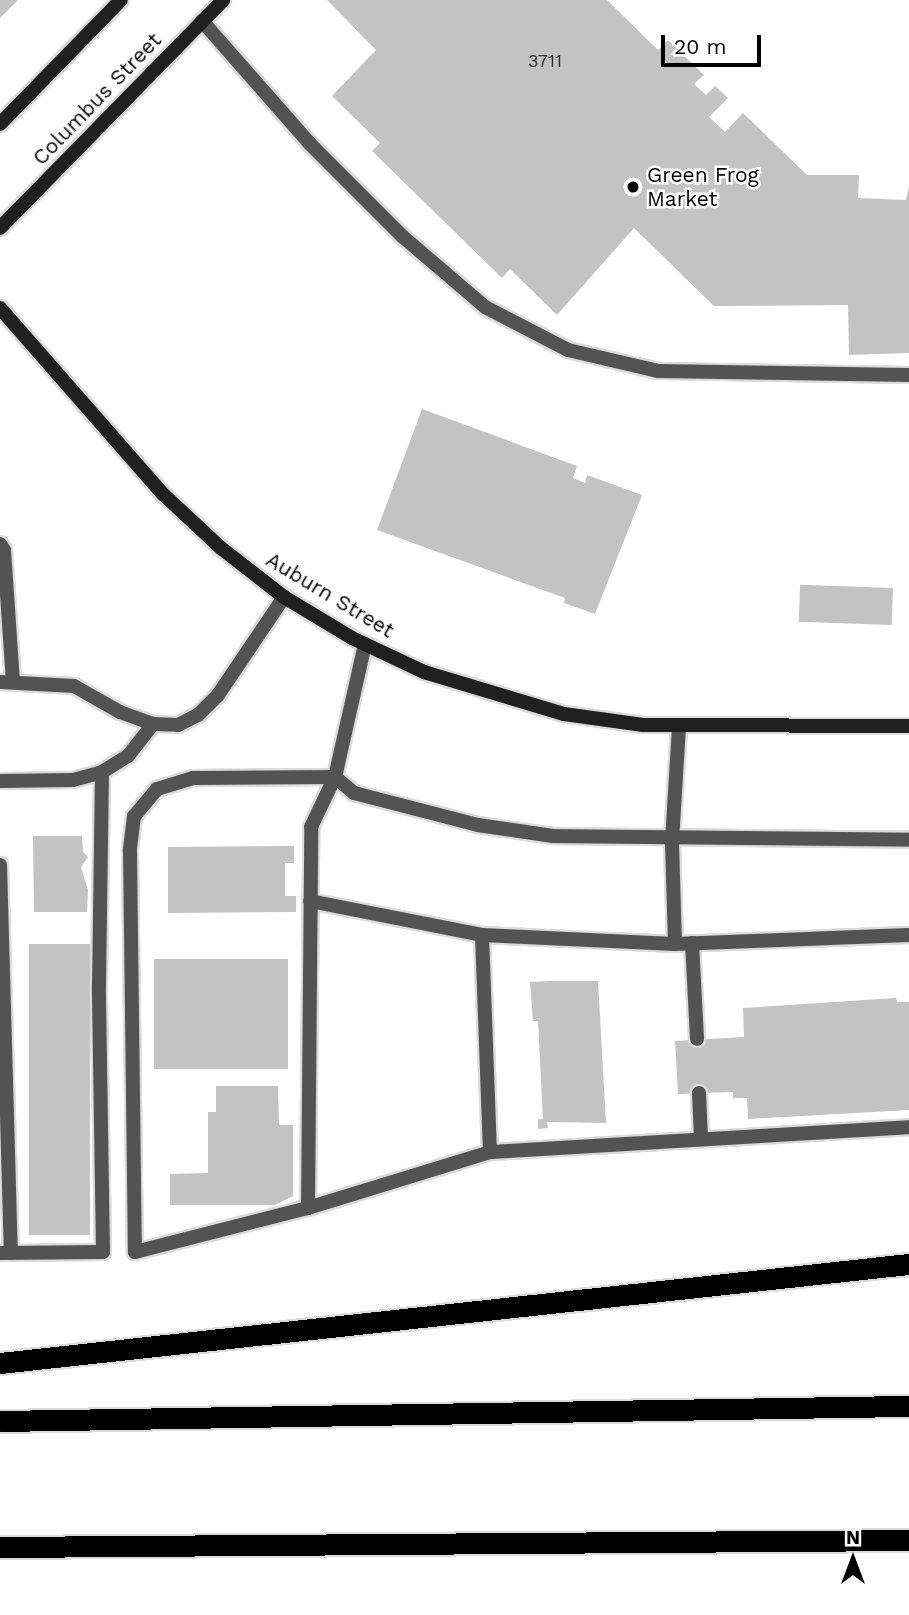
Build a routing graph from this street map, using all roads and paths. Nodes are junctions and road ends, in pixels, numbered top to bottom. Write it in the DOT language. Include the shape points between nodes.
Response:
graph roads {
  1 [pos="121,0"];
  2 [pos="223,0"];
  3 [pos="202,21"];
  4 [pos="0,124"];
  5 [pos="0,228"];
  6 [pos="0,308"];
  7 [pos="909,375"];
  8 [pos="0,544"];
  9 [pos="284,597"];
  10 [pos="365,644"];
  11 [pos="7,681"];
  12 [pos="153,724"];
  13 [pos="909,726"];
  14 [pos="679,727"];
  15 [pos="102,772"];
  16 [pos="335,776"];
  17 [pos="0,781"];
  18 [pos="909,840"];
  19 [pos="672,841"];
  20 [pos="0,865"];
  21 [pos="310,901"];
  22 [pos="482,935"];
  23 [pos="909,935"];
  24 [pos="692,943"];
  25 [pos="675,944"];
  26 [pos="697,1040"];
  27 [pos="698,1093"];
  28 [pos="909,1127"];
  29 [pos="701,1139"];
  30 [pos="490,1152"];
  31 [pos="308,1208"];
  32 [pos="6,1253"];
  33 [pos="909,1264"];
  34 [pos="0,1363"];
  35 [pos="909,1406"];
  36 [pos="0,1421"];
  37 [pos="909,1540"];
  38 [pos="0,1547"];
  1 -- 4 [label="main road"];
  2 -- 3 [label="main road, Columbus Street"];
  3 -- 5 [label="main road, Columbus Street"];
  3 -- 7 [label="lane" via="309,143 402,236 485,307 568,350 658,371"];
  6 -- 9 [label="main road, Auburn Street" via="163,494 221,548"];
  8 -- 11 [label="lane" via="5,550"];
  9 -- 10 [label="main road, Auburn Street"];
  9 -- 12 [label="lane" via="212,701 178,725"];
  10 -- 14 [label="main road, Auburn Street" via="424,672 499,698 564,714"];
  10 -- 16 [label="lane"];
  11 -- 12 [label="lane" via="74,686"];
  12 -- 15 [label="lane" via="128,756"];
  13 -- 14 [label="main road, Auburn Street"];
  14 -- 19 [label="lane"];
  15 -- 17 [label="lane" via="73,780"];
  15 -- 32 [label="lane" via="103,1252"];
  16 -- 19 [label="lane" via="354,793 478,825 552,836"];
  16 -- 21 [label="lane" via="311,827"];
  16 -- 31 [label="lane" via="193,778 157,789 134,816 130,851 135,1252"];
  18 -- 19 [label="lane"];
  19 -- 25 [label="lane"];
  20 -- 32 [label="lane"];
  21 -- 22 [label="lane"];
  21 -- 31 [label="lane"];
  22 -- 25 [label="lane"];
  22 -- 30 [label="lane"];
  23 -- 24 [label="lane"];
  24 -- 25 [label="lane"];
  24 -- 26 [label="lane"];
  27 -- 29 [label="lane"];
  28 -- 29 [label="lane"];
  29 -- 30 [label="lane"];
  30 -- 31 [label="lane"];
  33 -- 34 [label="highway"];
  35 -- 36 [label="highway"];
  37 -- 38 [label="highway"];
}
